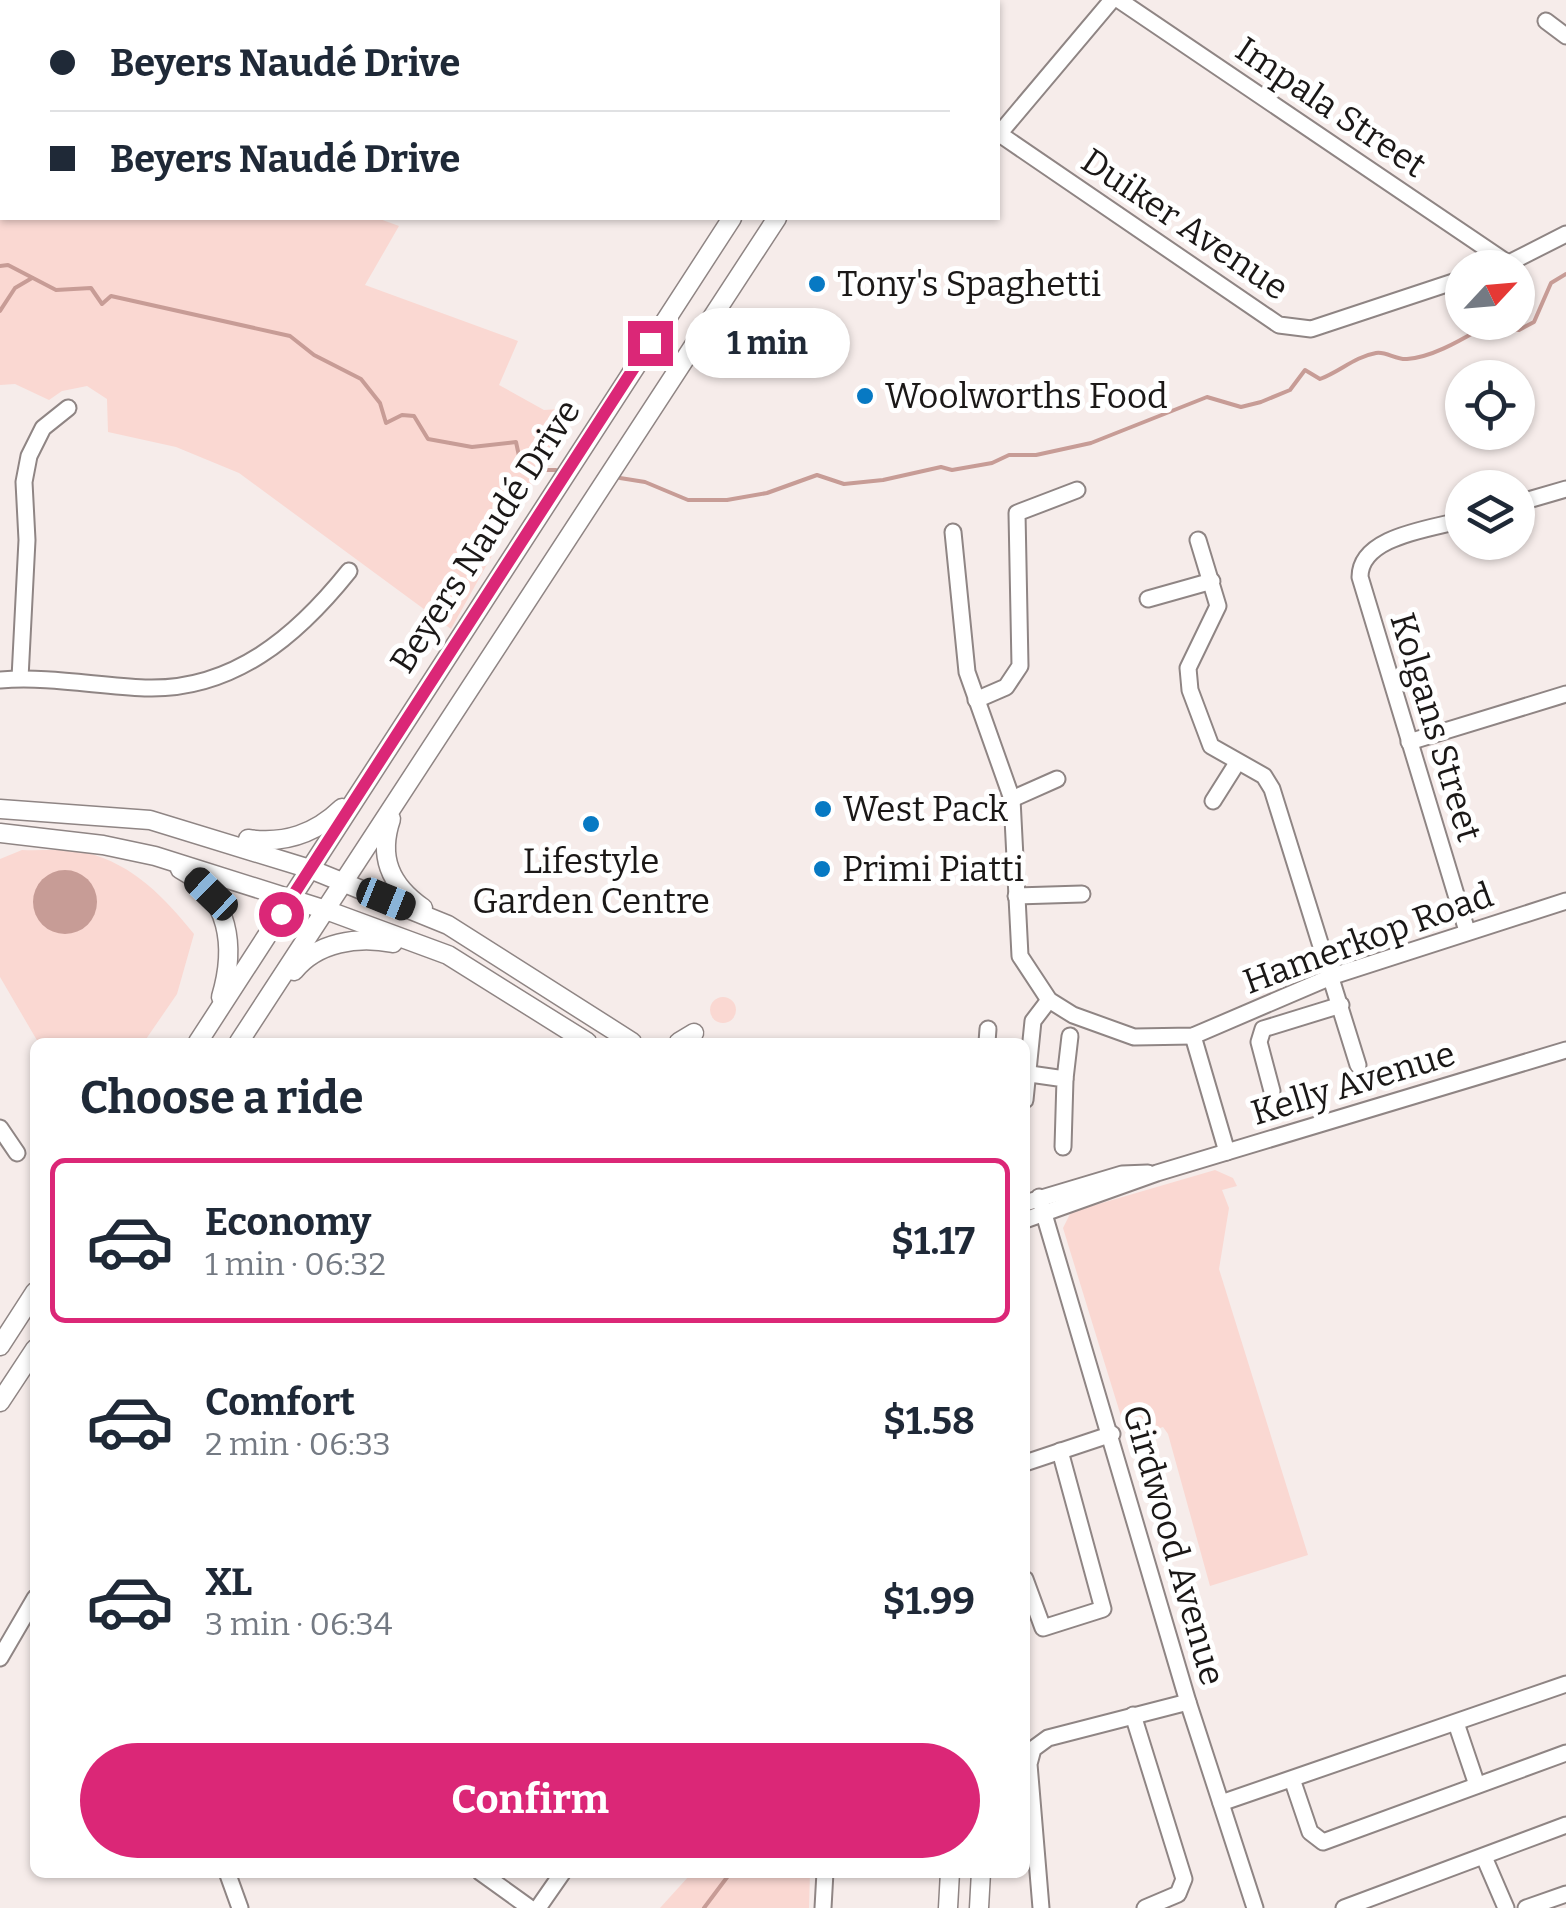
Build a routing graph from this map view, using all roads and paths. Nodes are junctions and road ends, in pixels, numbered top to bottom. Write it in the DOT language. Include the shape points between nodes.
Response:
graph roads {
  1 [pos="1115,0"];
  2 [pos="1546,22"];
  3 [pos="1566,36"];
  4 [pos="1000,131"];
  5 [pos="1000,134"];
  6 [pos="731,220"];
  7 [pos="776,220"];
  8 [pos="1566,234"];
  9 [pos="1481,250"];
  10 [pos="1535,250"];
  11 [pos="1445,286"];
  12 [pos="68,408"];
  13 [pos="1566,489"];
  14 [pos="1078,490"];
  15 [pos="1535,498"];
  16 [pos="1445,525"];
  17 [pos="953,532"];
  18 [pos="1198,540"];
  19 [pos="349,571"];
  20 [pos="1212,580"];
  21 [pos="1148,599"];
  22 [pos="20,678"];
  23 [pos="0,680"];
  24 [pos="1566,694"];
  25 [pos="976,700"];
  26 [pos="1410,742"];
  27 [pos="1237,762"];
  28 [pos="368,779"];
  29 [pos="1057,780"];
  30 [pos="398,794"];
  31 [pos="1012,799"];
  32 [pos="1213,800"];
  33 [pos="0,809"];
  34 [pos="193,830"];
  35 [pos="0,833"];
  36 [pos="155,856"];
  37 [pos="310,869"];
  38 [pos="344,882"];
  39 [pos="1082,894"];
  40 [pos="1016,896"];
  41 [pos="291,899"];
  42 [pos="1566,901"];
  43 [pos="326,910"];
  44 [pos="448,925"];
  45 [pos="1467,932"];
  46 [pos="448,954"];
  47 [pos="1333,976"];
  48 [pos="1049,1000"];
  49 [pos="1342,1005"];
  50 [pos="216,1017"];
  51 [pos="252,1022"];
  52 [pos="1070,1036"];
  53 [pos="1193,1036"];
  54 [pos="201,1038"];
  55 [pos="242,1038"];
  56 [pos="580,1038"];
  57 [pos="627,1038"];
  58 [pos="1566,1050"];
  59 [pos="1358,1065"];
  60 [pos="1030,1074"];
  61 [pos="1066,1079"];
  62 [pos="1272,1091"];
  63 [pos="0,1128"];
  64 [pos="1063,1147"];
  65 [pos="1227,1152"];
  66 [pos="18,1153"];
  67 [pos="1036,1204"];
  68 [pos="30,1300"];
  69 [pos="0,1346"];
  70 [pos="30,1357"];
  71 [pos="0,1402"];
  72 [pos="1112,1434"];
  73 [pos="1060,1451"];
  74 [pos="1030,1460"];
  75 [pos="1030,1593"];
  76 [pos="30,1607"];
  77 [pos="0,1658"];
  78 [pos="1566,1684"];
  79 [pos="1188,1702"];
  80 [pos="1133,1714"];
  81 [pos="1456,1723"];
  82 [pos="1566,1753"];
  83 [pos="1293,1782"];
  84 [pos="1477,1785"];
  85 [pos="1221,1803"];
  86 [pos="1566,1825"];
  87 [pos="1484,1857"];
  88 [pos="229,1878"];
  89 [pos="489,1878"];
  90 [pos="558,1878"];
  91 [pos="826,1878"];
  92 [pos="950,1878"];
  93 [pos="980,1878"];
  94 [pos="1566,1894"];
  95 [pos="240,1908"];
  96 [pos="534,1908"];
  97 [pos="823,1908"];
  98 [pos="948,1908"];
  99 [pos="979,1908"];
  100 [pos="1041,1908"];
  101 [pos="1145,1908"];
  102 [pos="1255,1908"];
  103 [pos="1344,1908"];
  104 [pos="1506,1908"];
  105 [pos="1526,1908"];
  1 -- 4 [label="street"];
  1 -- 9 [label="street, Impala Street"];
  2 -- 3 [label="street"];
  5 -- 11 [label="street, Duiker Avenue" via="1279,325 1311,329"];
  6 -- 28 [label="main road, Beyers Naudé Drive"];
  7 -- 30 [label="main road, Beyers Naudé Drive"];
  8 -- 10 [label="street"];
  12 -- 22 [label="street" via="43,428 24,482"];
  13 -- 15 [label="street"];
  14 -- 25 [label="street" via="1018,513 1020,666 1006,687"];
  16 -- 26 [label="street, Kolgans Street" via="1379,545 1364,558 1360,577"];
  17 -- 25 [label="street" via="960,635"];
  18 -- 20 [label="street"];
  19 -- 22 [label="street" via="316,613 272,650 207,681 150,688"];
  20 -- 21 [label="street"];
  20 -- 27 [label="street" via="1216,612 1188,668 1188,682 1206,737"];
  22 -- 23 [label="street"];
  24 -- 26 [label="street"];
  25 -- 31 [label="street"];
  26 -- 45 [label="street, Kolgans Street"];
  27 -- 32 [label="street"];
  27 -- 47 [label="street" via="1264,776 1272,789"];
  28 -- 34 [label="main road" via="328,821 289,839"];
  28 -- 37 [label="main road, Beyers Naudé Drive"];
  29 -- 31 [label="street"];
  30 -- 38 [label="main road, Beyers Naudé Drive"];
  30 -- 44 [label="main road" via="385,842 392,878"];
  31 -- 40 [label="street"];
  33 -- 34 [label="main road" via="150,820"];
  34 -- 37 [label="main road"];
  35 -- 36 [label="main road"];
  36 -- 41 [label="main road"];
  36 -- 50 [label="main road" via="193,876 227,924 230,957"];
  37 -- 38 [label="main road"];
  37 -- 41 [label="main road, Beyers Naudé Drive"];
  38 -- 43 [label="main road, Beyers Naudé Drive"];
  38 -- 44 [label="main road"];
  39 -- 40 [label="street"];
  40 -- 48 [label="street" via="1020,956"];
  41 -- 43 [label="main road"];
  41 -- 50 [label="main road, Beyers Naudé Drive"];
  42 -- 45 [label="street, Hamerkop Road"];
  43 -- 46 [label="main road"];
  43 -- 51 [label="main road, Beyers Naudé Drive"];
  44 -- 57 [label="main road"];
  45 -- 47 [label="street, Hamerkop Road"];
  46 -- 51 [label="main road" via="380,940 330,946 299,964"];
  46 -- 56 [label="main road"];
  47 -- 49 [label="street"];
  47 -- 53 [label="street, Hamerkop Road"];
  48 -- 53 [label="street" via="1109,1031 1152,1039"];
  48 -- 60 [label="street" via="1033,1021"];
  49 -- 59 [label="street"];
  49 -- 62 [label="street" via="1263,1029 1259,1042"];
  50 -- 54 [label="main road, Beyers Naudé Drive"];
  51 -- 55 [label="main road, Beyers Naudé Drive"];
  52 -- 61 [label="street"];
  53 -- 65 [label="street"];
  58 -- 65 [label="street, Kelly Avenue"];
  60 -- 61 [label="street"];
  61 -- 64 [label="street"];
  63 -- 66 [label="street"];
  65 -- 67 [label="street, Kelly Avenue" via="1157,1173 1122,1174"];
  67 -- 72 [label="street, Girdwood Avenue"];
  68 -- 69 [label="main road"];
  70 -- 71 [label="main road"];
  72 -- 73 [label="street"];
  72 -- 79 [label="street, Girdwood Avenue"];
  73 -- 74 [label="street"];
  73 -- 75 [label="street" via="1103,1609 1043,1628"];
  76 -- 77 [label="street"];
  78 -- 81 [label="street"];
  79 -- 80 [label="street"];
  79 -- 85 [label="street, Girdwood Avenue"];
  80 -- 100 [label="street" via="1048,1738 1030,1754"];
  80 -- 101 [label="street" via="1184,1879 1178,1894"];
  81 -- 83 [label="street"];
  81 -- 84 [label="street"];
  82 -- 84 [label="street"];
  83 -- 84 [label="street" via="1310,1832 1324,1842"];
  83 -- 85 [label="street"];
  85 -- 102 [label="street, Girdwood Avenue"];
  86 -- 87 [label="street"];
  87 -- 103 [label="street"];
  87 -- 104 [label="street"];
  88 -- 95 [label="street"];
  89 -- 96 [label="street"];
  90 -- 96 [label="street"];
  91 -- 97 [label="street"];
  92 -- 98 [label="main road"];
  93 -- 99 [label="main road"];
  94 -- 105 [label="street"];
}
